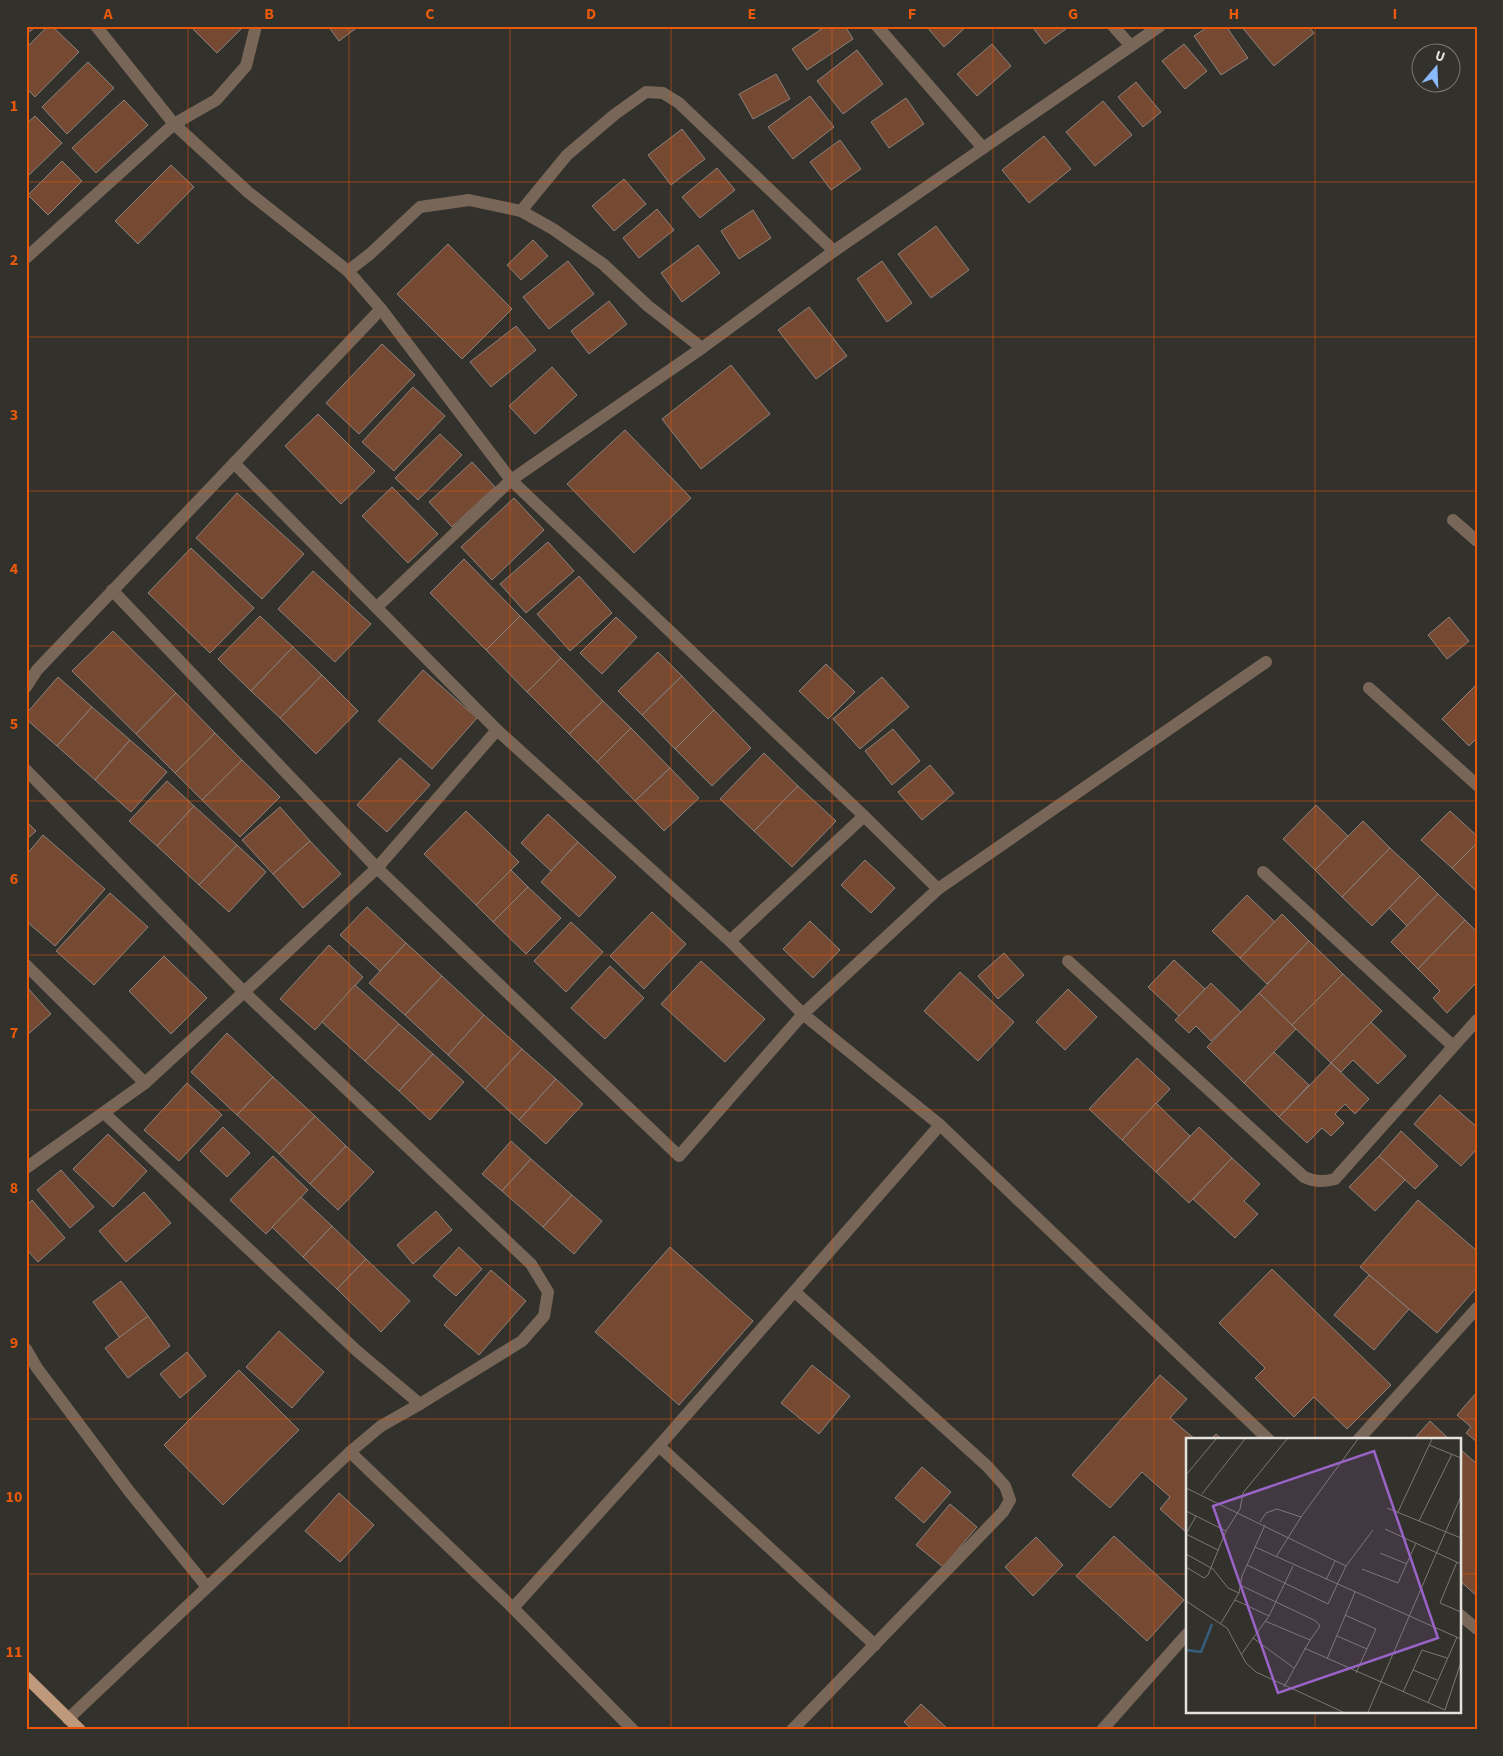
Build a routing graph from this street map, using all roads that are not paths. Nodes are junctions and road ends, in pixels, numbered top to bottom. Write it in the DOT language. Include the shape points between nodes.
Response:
graph roads {
  1 [pos="96,26"];
  2 [pos="256,26"];
  3 [pos="877,26"];
  4 [pos="1113,26"];
  5 [pos="1160,26"];
  6 [pos="1131,46"];
  7 [pos="174,124"];
  8 [pos="983,148"];
  9 [pos="520,211"];
  10 [pos="26,239"];
  11 [pos="36,248"];
  12 [pos="834,251"];
  13 [pos="26,258"];
  14 [pos="348,271"];
  15 [pos="381,309"];
  16 [pos="702,348"];
  17 [pos="234,463"];
  18 [pos="511,480"];
  19 [pos="1453,520"];
  20 [pos="1477,541"];
  21 [pos="112,590"];
  22 [pos="376,607"];
  23 [pos="1266,662"];
  24 [pos="26,687"];
  25 [pos="1369,688"];
  26 [pos="497,730"];
  27 [pos="26,770"];
  28 [pos="1477,785"];
  29 [pos="864,816"];
  30 [pos="377,868"];
  31 [pos="1263,872"];
  32 [pos="938,889"];
  33 [pos="730,941"];
  34 [pos="1068,961"];
  35 [pos="26,965"];
  36 [pos="244,992"];
  37 [pos="803,1014"];
  38 [pos="1477,1020"];
  39 [pos="1453,1046"];
  40 [pos="145,1083"];
  41 [pos="104,1112"];
  42 [pos="940,1125"];
  43 [pos="26,1168"];
  44 [pos="794,1292"];
  45 [pos="1477,1308"];
  46 [pos="26,1349"];
  47 [pos="420,1404"];
  48 [pos="1267,1438"];
  49 [pos="1360,1438"];
  50 [pos="659,1446"];
  51 [pos="350,1452"];
  52 [pos="207,1587"];
  53 [pos="513,1608"];
  54 [pos="1460,1615"];
  55 [pos="1477,1629"];
  56 [pos="1186,1635"];
  57 [pos="874,1646"];
  58 [pos="26,1678"];
  59 [pos="68,1719"];
  60 [pos="80,1730"];
  61 [pos="633,1730"];
  62 [pos="792,1730"];
  63 [pos="1102,1730"];
  1 -- 7 [label="street"];
  2 -- 7 [label="street" via="246,66 216,100"];
  3 -- 8 [label="street"];
  4 -- 6 [label="street"];
  5 -- 6 [label="street"];
  6 -- 8 [label="street"];
  7 -- 11 [label="street"];
  7 -- 14 [label="street" via="248,192"];
  8 -- 12 [label="street"];
  9 -- 12 [label="street" via="567,155 614,115 646,92 663,93 679,103"];
  9 -- 14 [label="street" via="468,200 420,207"];
  9 -- 16 [label="street" via="553,229 603,264 648,306"];
  10 -- 11 [label="street"];
  11 -- 13 [label="street"];
  12 -- 16 [label="street"];
  14 -- 15 [label="street"];
  15 -- 17 [label="street"];
  15 -- 18 [label="street"];
  16 -- 18 [label="street"];
  17 -- 21 [label="street"];
  17 -- 22 [label="street"];
  18 -- 22 [label="street"];
  18 -- 29 [label="street"];
  19 -- 20 [label="street"];
  21 -- 24 [label="street" via="37,670"];
  21 -- 30 [label="street"];
  22 -- 26 [label="street"];
  23 -- 32 [label="street"];
  25 -- 28 [label="street"];
  26 -- 30 [label="street"];
  26 -- 33 [label="street"];
  27 -- 36 [label="street"];
  29 -- 32 [label="street"];
  29 -- 33 [label="street"];
  30 -- 36 [label="street"];
  30 -- 37 [label="street" via="679,1156"];
  31 -- 39 [label="street"];
  32 -- 37 [label="street"];
  33 -- 37 [label="street"];
  34 -- 39 [label="street" via="1297,1171 1313,1181 1335,1179"];
  35 -- 40 [label="street"];
  36 -- 40 [label="street"];
  36 -- 47 [label="street" via="531,1264 548,1292 544,1316 522,1341"];
  37 -- 42 [label="street"];
  38 -- 39 [label="street"];
  40 -- 41 [label="street"];
  41 -- 43 [label="street"];
  41 -- 47 [label="street" via="357,1351"];
  42 -- 44 [label="street"];
  42 -- 48 [label="street"];
  44 -- 50 [label="street"];
  44 -- 57 [label="street" via="987,1466 1005,1486 1010,1500 1004,1512"];
  45 -- 49 [label="street"];
  46 -- 52 [label="street" via="128,1491"];
  47 -- 51 [label="street" via="381,1426"];
  50 -- 53 [label="street"];
  50 -- 57 [label="street"];
  51 -- 52 [label="street"];
  51 -- 53 [label="street"];
  52 -- 59 [label="street"];
  53 -- 61 [label="street"];
  54 -- 55 [label="street"];
  56 -- 63 [label="street"];
  57 -- 62 [label="street"];
  58 -- 59 [label="main road"];
  59 -- 60 [label="main road"];
}
